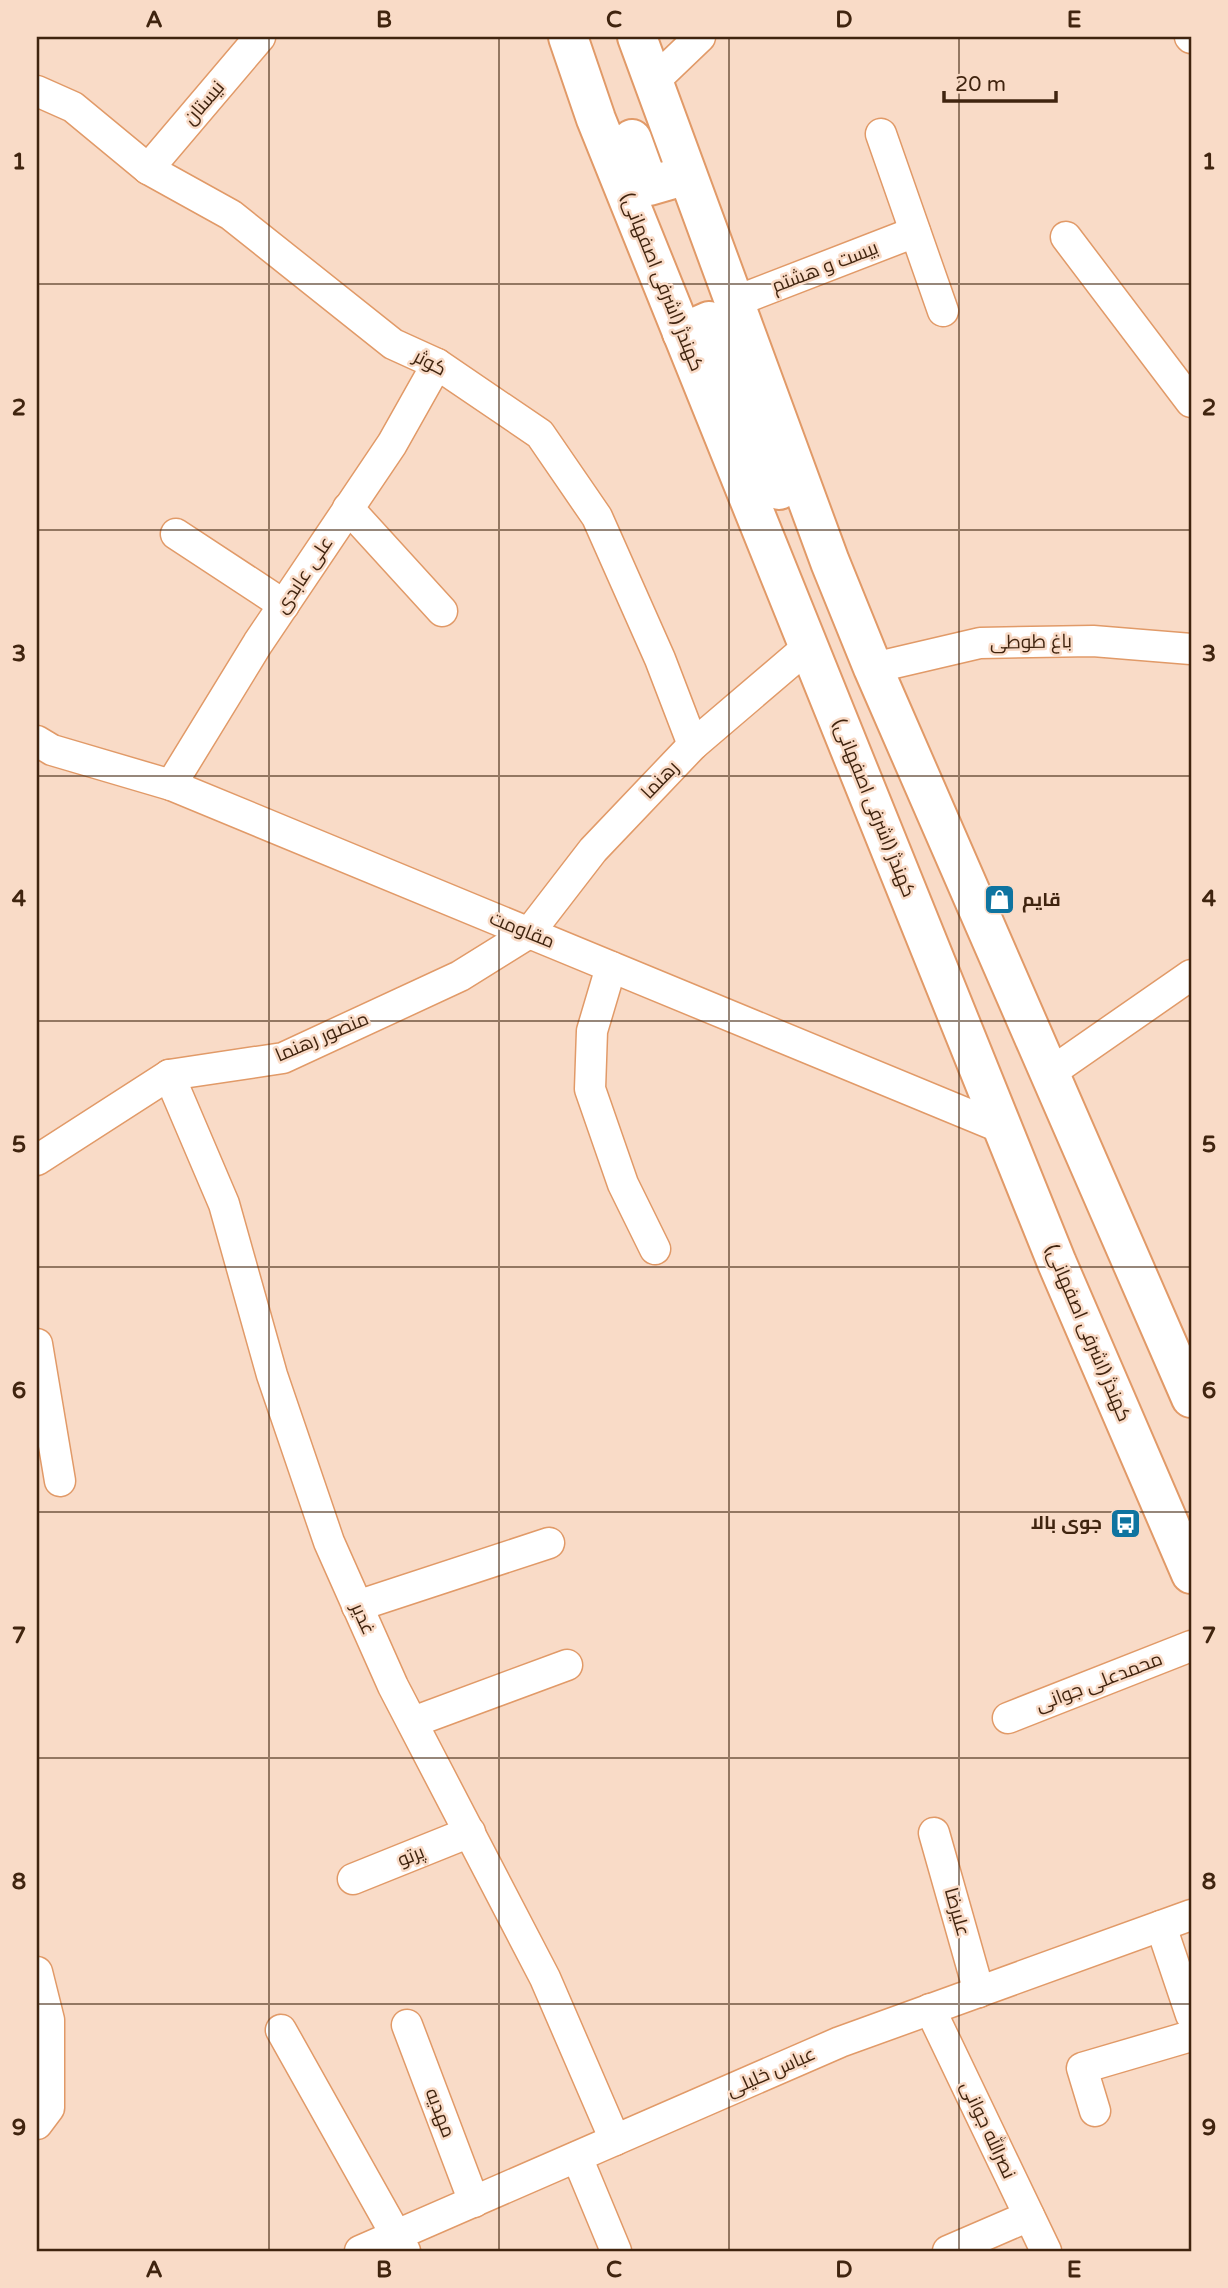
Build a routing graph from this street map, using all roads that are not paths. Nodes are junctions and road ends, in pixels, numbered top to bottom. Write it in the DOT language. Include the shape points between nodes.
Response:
graph roads {
  1 [pos="260,37"];
  2 [pos="568,37"];
  3 [pos="591,37"];
  4 [pos="637,37"];
  5 [pos="700,37"];
  6 [pos="653,82"];
  7 [pos="37,91"];
  8 [pos="881,134"];
  9 [pos="148,169"];
  10 [pos="687,175"];
  11 [pos="915,232"];
  12 [pos="1066,237"];
  13 [pos="734,302"];
  14 [pos="943,311"];
  15 [pos="682,333"];
  16 [pos="437,365"];
  17 [pos="1191,402"];
  18 [pos="348,509"];
  19 [pos="176,534"];
  20 [pos="831,562"];
  21 [pos="284,605"];
  22 [pos="442,611"];
  23 [pos="809,646"];
  24 [pos="1191,649"];
  25 [pos="873,668"];
  26 [pos="37,741"];
  27 [pos="693,746"];
  28 [pos="171,785"];
  29 [pos="529,933"];
  30 [pos="611,967"];
  31 [pos="1191,975"];
  32 [pos="1050,1073"];
  33 [pos="169,1075"];
  34 [pos="1004,1129"];
  35 [pos="37,1160"];
  36 [pos="655,1249"];
  37 [pos="37,1344"];
  38 [pos="1190,1394"];
  39 [pos="60,1480"];
  40 [pos="549,1543"];
  41 [pos="1191,1574"];
  42 [pos="357,1605"];
  43 [pos="1191,1646"];
  44 [pos="567,1665"];
  45 [pos="1007,1718"];
  46 [pos="413,1722"];
  47 [pos="470,1832"];
  48 [pos="934,1833"];
  49 [pos="353,1880"];
  50 [pos="1191,1915"];
  51 [pos="1161,1926"];
  52 [pos="37,1972"];
  53 [pos="979,1992"];
  54 [pos="930,2009"];
  55 [pos="1191,2015"];
  56 [pos="407,2025"];
  57 [pos="281,2030"];
  58 [pos="1191,2036"];
  59 [pos="43,2077"];
  60 [pos="1095,2111"];
  61 [pos="37,2124"];
  62 [pos="615,2140"];
  63 [pos="577,2157"];
  64 [pos="474,2202"];
  65 [pos="1029,2216"];
  66 [pos="402,2243"];
  67 [pos="360,2251"];
  68 [pos="616,2251"];
  69 [pos="948,2251"];
  70 [pos="1045,2251"];
  1 -- 9 [label="street, نیستان"];
  2 -- 15 [label="main road, کهندژ (اشرفی اصفهانی)"];
  3 -- 10 [label="main road" via="649,186"];
  4 -- 6 [label="main road"];
  5 -- 6 [label="street"];
  6 -- 10 [label="main road"];
  7 -- 9 [label="street, کوثر" via="73,107"];
  8 -- 11 [label="street"];
  9 -- 16 [label="street, کوثر" via="231,215 393,344"];
  10 -- 13 [label="main road"];
  11 -- 13 [label="street, بیست و هشتم"];
  11 -- 14 [label="street"];
  12 -- 17 [label="street"];
  13 -- 20 [label="main road"];
  15 -- 20 [label="main road" via="709,321 784,502 808,543"];
  15 -- 23 [label="main road, کهندژ (اشرفی اصفهانی)"];
  16 -- 18 [label="street, علی عابدی"];
  16 -- 27 [label="street, کوثر" via="540,434 597,517"];
  18 -- 21 [label="street, علی عابدی"];
  18 -- 22 [label="street"];
  19 -- 21 [label="street"];
  20 -- 25 [label="main road"];
  21 -- 28 [label="street, علی عابدی"];
  23 -- 27 [label="street, رهنما"];
  23 -- 34 [label="main road, کهندژ (اشرفی اصفهانی)"];
  24 -- 25 [label="street, باغ طوطی" via="1094,641 980,643"];
  25 -- 32 [label="main road"];
  26 -- 28 [label="street, مقاومت" via="51,750"];
  27 -- 29 [label="street, رهنما" via="593,850"];
  28 -- 29 [label="street, مقاومت"];
  29 -- 30 [label="street, مقاومت"];
  29 -- 33 [label="street, منصور رهنما" via="460,976 283,1058"];
  30 -- 34 [label="street, مقاومت"];
  30 -- 36 [label="street" via="592,1031 590,1089 623,1184"];
  31 -- 32 [label="street"];
  32 -- 38 [label="main road"];
  33 -- 35 [label="street, منصور رهنما"];
  33 -- 42 [label="street, غدیر" via="224,1204 272,1375 329,1542"];
  34 -- 41 [label="main road, کهندژ (اشرفی اصفهانی)"];
  37 -- 39 [label="street"];
  40 -- 42 [label="street"];
  42 -- 46 [label="street, غدیر"];
  43 -- 45 [label="street, محمدعلی جوانی"];
  44 -- 46 [label="street"];
  46 -- 47 [label="street, غدیر"];
  47 -- 49 [label="street, پرتو"];
  47 -- 62 [label="street, غدیر" via="545,1978"];
  48 -- 53 [label="street, علیرضا"];
  50 -- 51 [label="street, عباس خلیلی"];
  51 -- 53 [label="street, عباس خلیلی"];
  51 -- 55 [label="street"];
  52 -- 59 [label="street" via="49,2020"];
  53 -- 54 [label="street, عباس خلیلی"];
  54 -- 62 [label="street, عباس خلیلی" via="840,2042"];
  54 -- 65 [label="street, نصرالله جوانی"];
  56 -- 64 [label="street, مهدیه"];
  57 -- 66 [label="street"];
  58 -- 60 [label="street" via="1082,2067"];
  59 -- 61 [label="street" via="49,2108"];
  62 -- 63 [label="street, عباس خلیلی"];
  63 -- 64 [label="street, عباس خلیلی"];
  63 -- 68 [label="street"];
  64 -- 66 [label="street, عباس خلیلی"];
  65 -- 69 [label="street"];
  65 -- 70 [label="street, نصرالله جوانی"];
  66 -- 67 [label="street, عباس خلیلی"];
}
